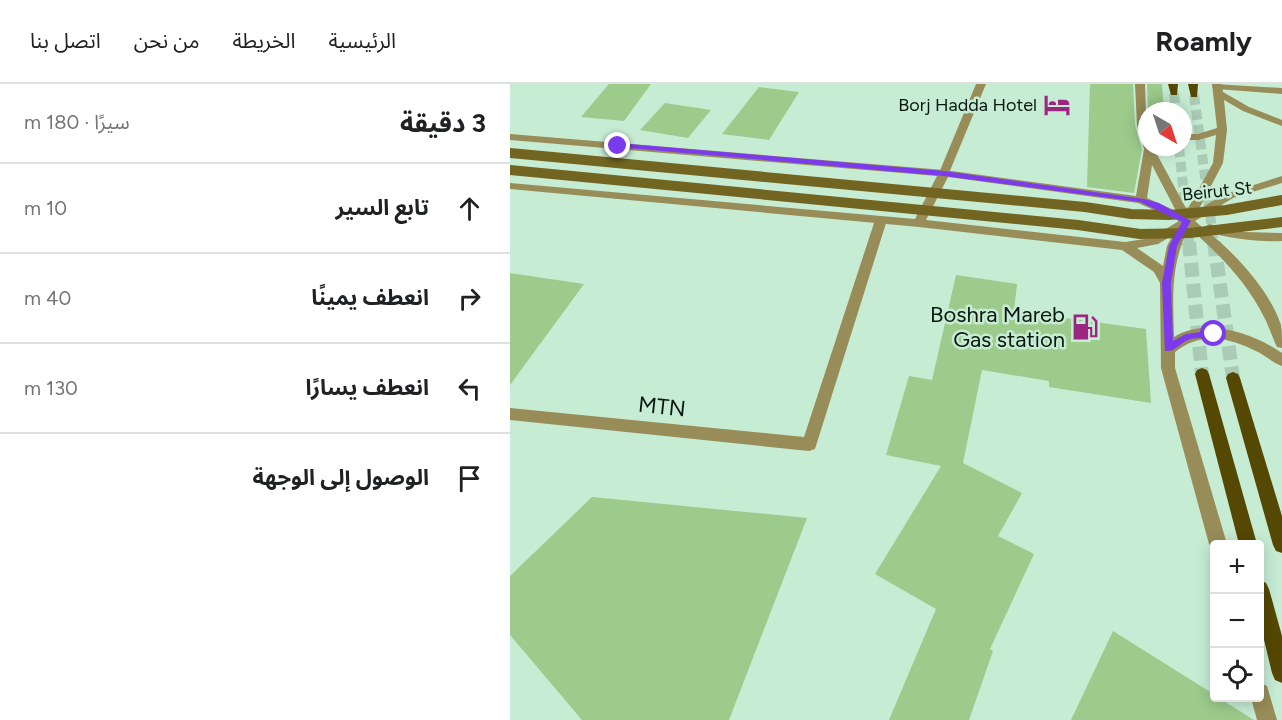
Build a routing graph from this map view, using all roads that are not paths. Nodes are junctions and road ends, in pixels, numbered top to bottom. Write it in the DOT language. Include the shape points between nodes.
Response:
graph roads {
  1 [pos="981,84"];
  2 [pos="1140,84"];
  3 [pos="1193,84"];
  4 [pos="1218,88"];
  5 [pos="1282,91"];
  6 [pos="1194,95"];
  7 [pos="1142,102"];
  8 [pos="1282,123"];
  9 [pos="1222,130"];
  10 [pos="1192,137"];
  11 [pos="510,138"];
  12 [pos="510,153"];
  13 [pos="1147,156"];
  14 [pos="1153,156"];
  15 [pos="510,170"];
  16 [pos="944,173"];
  17 [pos="1282,179"];
  18 [pos="510,186"];
  19 [pos="1141,200"];
  20 [pos="1282,200"];
  21 [pos="881,220"];
  22 [pos="1187,221"];
  23 [pos="1282,222"];
  24 [pos="919,223"];
  25 [pos="1282,237"];
  26 [pos="1125,246"];
  27 [pos="1166,283"];
  28 [pos="1282,343"];
  29 [pos="1168,349"];
  30 [pos="1282,360"];
  31 [pos="1202,374"];
  32 [pos="1233,378"];
  33 [pos="510,414"];
  34 [pos="1217,540"];
  35 [pos="1247,540"];
  36 [pos="1282,545"];
  37 [pos="1261,594"];
  38 [pos="1282,673"];
  39 [pos="1262,702"];
  40 [pos="1267,720"];
  1 -- 16 [label="street"];
  2 -- 7 [label="street"];
  3 -- 6 [label="main road"];
  4 -- 5 [label="street"];
  4 -- 8 [label="street" via="1246,109"];
  4 -- 9 [label="street"];
  9 -- 10 [label="street"];
  9 -- 22 [label="street" via="1218,163"];
  11 -- 16 [label="street"];
  12 -- 20 [label="main road, Beirut St, bridge" via="1131,214 1229,210"];
  13 -- 19 [label="street"];
  14 -- 22 [label="street"];
  15 -- 23 [label="main road, Beirut St, bridge" via="1140,234 1190,233"];
  16 -- 19 [label="street"];
  16 -- 24 [label="street"];
  17 -- 22 [label="street" via="1229,196"];
  18 -- 21 [label="street"];
  19 -- 22 [label="street"];
  21 -- 24 [label="street"];
  21 -- 33 [label="street, MTN" via="809,444"];
  22 -- 25 [label="street" via="1233,236"];
  22 -- 26 [label="street" via="1154,241"];
  22 -- 27 [label="street" via="1173,246"];
  22 -- 28 [label="street" via="1244,274"];
  24 -- 26 [label="street"];
  26 -- 27 [label="street" via="1159,269"];
  27 -- 29 [label="street"];
  29 -- 30 [label="street" via="1186,337 1214,334 1238,337 1269,349"];
  29 -- 34 [label="street" via="1168,368"];
  31 -- 35 [label="main road"];
  32 -- 36 [label="main road"];
  37 -- 38 [label="main road"];
  39 -- 40 [label="street"];
}
